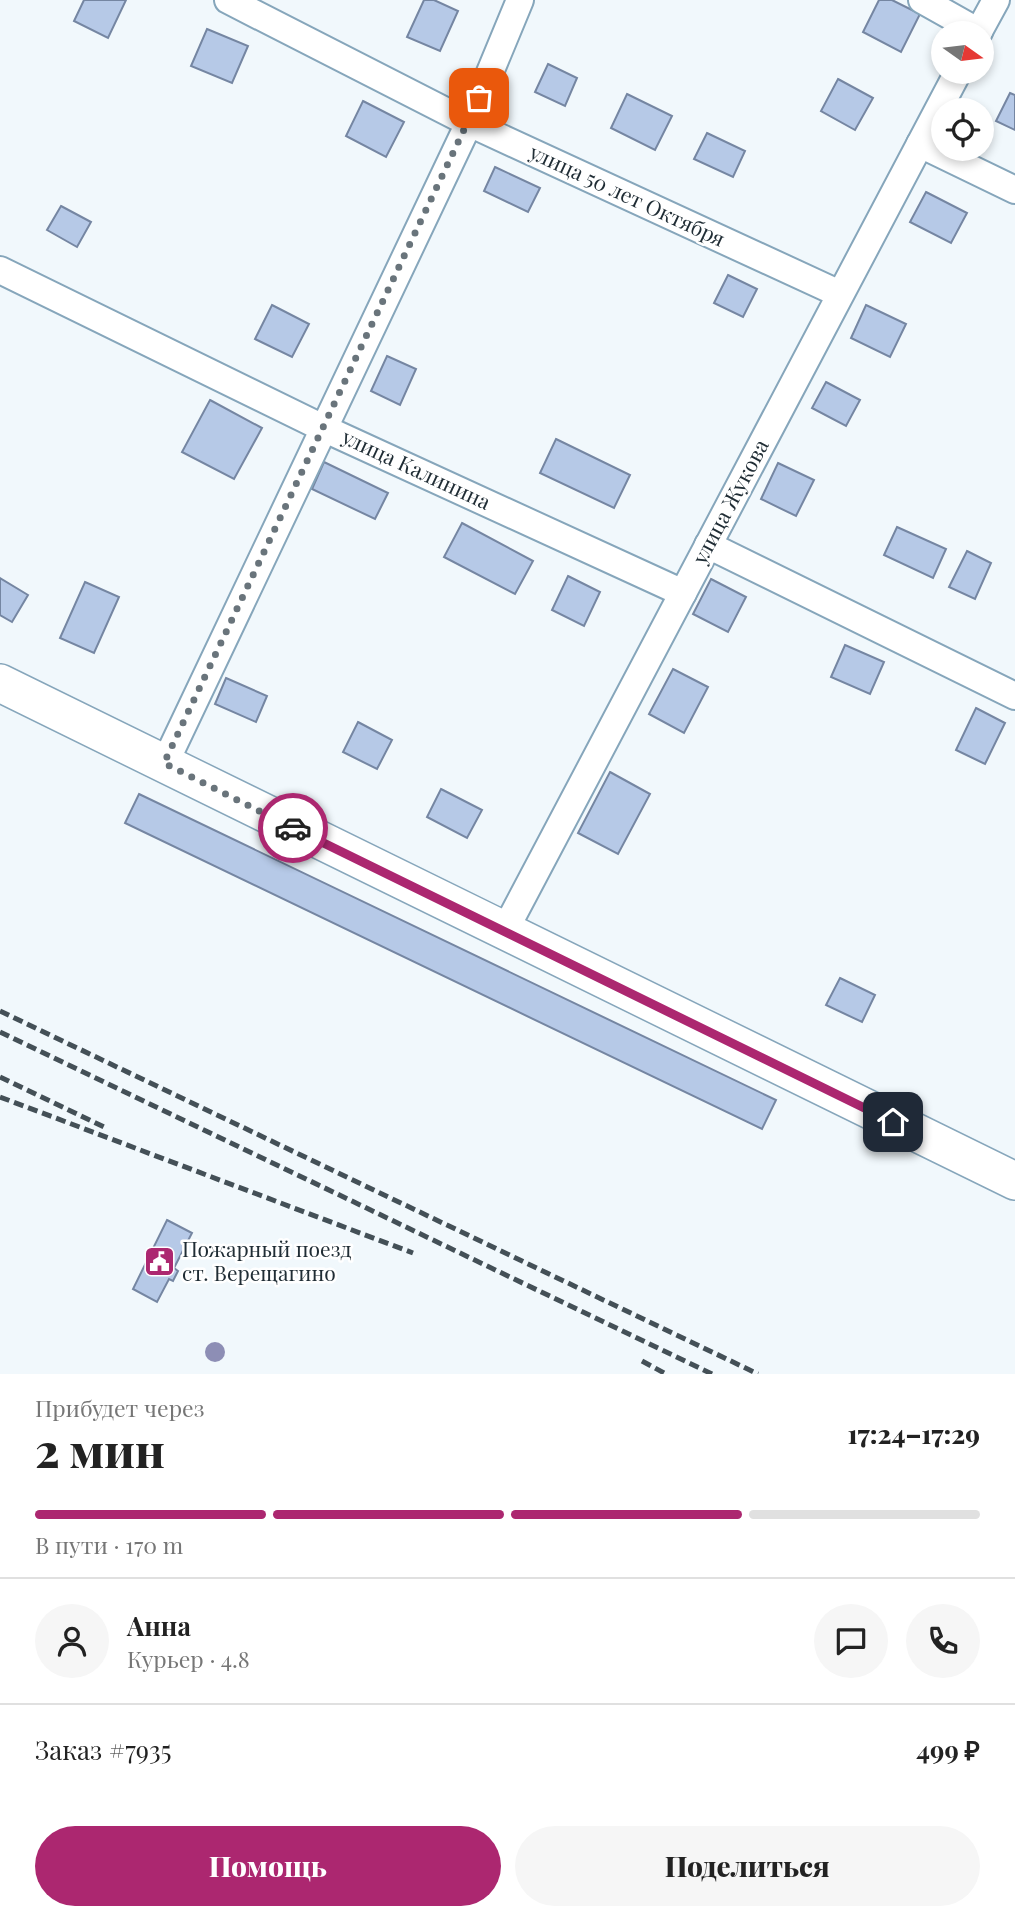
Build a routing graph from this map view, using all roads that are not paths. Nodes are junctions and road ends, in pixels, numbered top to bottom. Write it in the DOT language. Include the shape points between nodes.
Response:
graph roads {
  1 [pos="228,0"];
  2 [pos="520,0"];
  3 [pos="922,0"];
  4 [pos="996,0"];
  5 [pos="959,21"];
  6 [pos="985,21"];
  7 [pos="952,84"];
  8 [pos="469,123"];
  9 [pos="920,144"];
  10 [pos="1015,190"];
  11 [pos="0,270"];
  12 [pos="841,294"];
  13 [pos="323,428"];
  14 [pos="708,545"];
  15 [pos="683,593"];
  16 [pos="0,683"];
  17 [pos="1015,696"];
  18 [pos="164,763"];
  19 [pos="503,932"];
  20 [pos="1015,1181"];
  1 -- 8 [label="street, улица 50 лет Октября"];
  2 -- 8 [label="street"];
  3 -- 5 [label="street"];
  4 -- 6 [label="street"];
  7 -- 9 [label="street, улица Жукова"];
  8 -- 12 [label="street, улица 50 лет Октября"];
  8 -- 13 [label="street"];
  9 -- 10 [label="street"];
  9 -- 12 [label="street, улица Жукова"];
  11 -- 13 [label="street, улица Калинина"];
  12 -- 14 [label="street, улица Жукова"];
  13 -- 15 [label="street, улица Калинина"];
  13 -- 18 [label="street"];
  14 -- 15 [label="street, улица Жукова"];
  14 -- 17 [label="street"];
  15 -- 19 [label="street, улица Жукова"];
  16 -- 18 [label="main road"];
  18 -- 19 [label="main road"];
  19 -- 20 [label="main road"];
}
